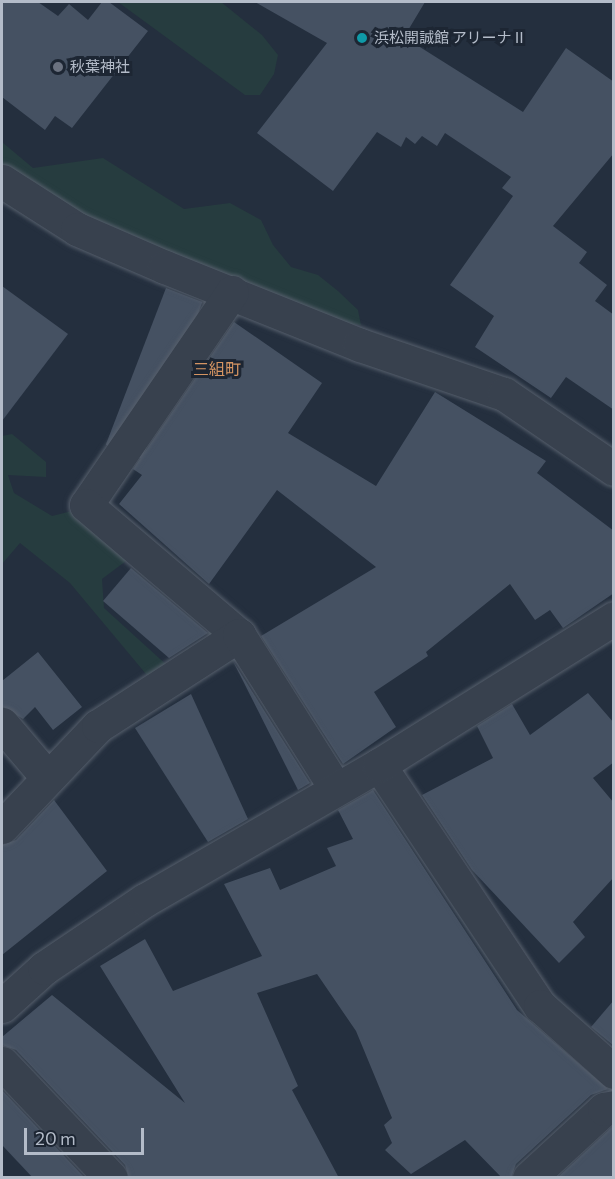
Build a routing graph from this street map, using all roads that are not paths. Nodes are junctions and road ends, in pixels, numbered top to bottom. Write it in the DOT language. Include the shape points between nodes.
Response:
graph roads {
  1 [pos="2,181"];
  2 [pos="232,292"];
  3 [pos="614,469"];
  4 [pos="614,618"];
  5 [pos="239,635"];
  6 [pos="2,724"];
  7 [pos="379,765"];
  8 [pos="47,777"];
  9 [pos="336,789"];
  10 [pos="2,827"];
  11 [pos="2,1006"];
  12 [pos="2,1063"];
  13 [pos="614,1072"];
  14 [pos="614,1107"];
  15 [pos="111,1178"];
  16 [pos="529,1178"];
  1 -- 2 [label="street" via="77,229"];
  2 -- 3 [label="street" via="360,345 504,394"];
  2 -- 5 [label="street" via="86,505"];
  4 -- 7 [label="street"];
  5 -- 8 [label="street" via="98,726"];
  5 -- 9 [label="street"];
  6 -- 8 [label="street"];
  7 -- 9 [label="street"];
  7 -- 13 [label="street" via="540,1006"];
  8 -- 10 [label="street"];
  9 -- 11 [label="street" via="145,900 44,968"];
  12 -- 15 [label="street"];
  14 -- 16 [label="street" via="604,1109"];
}
